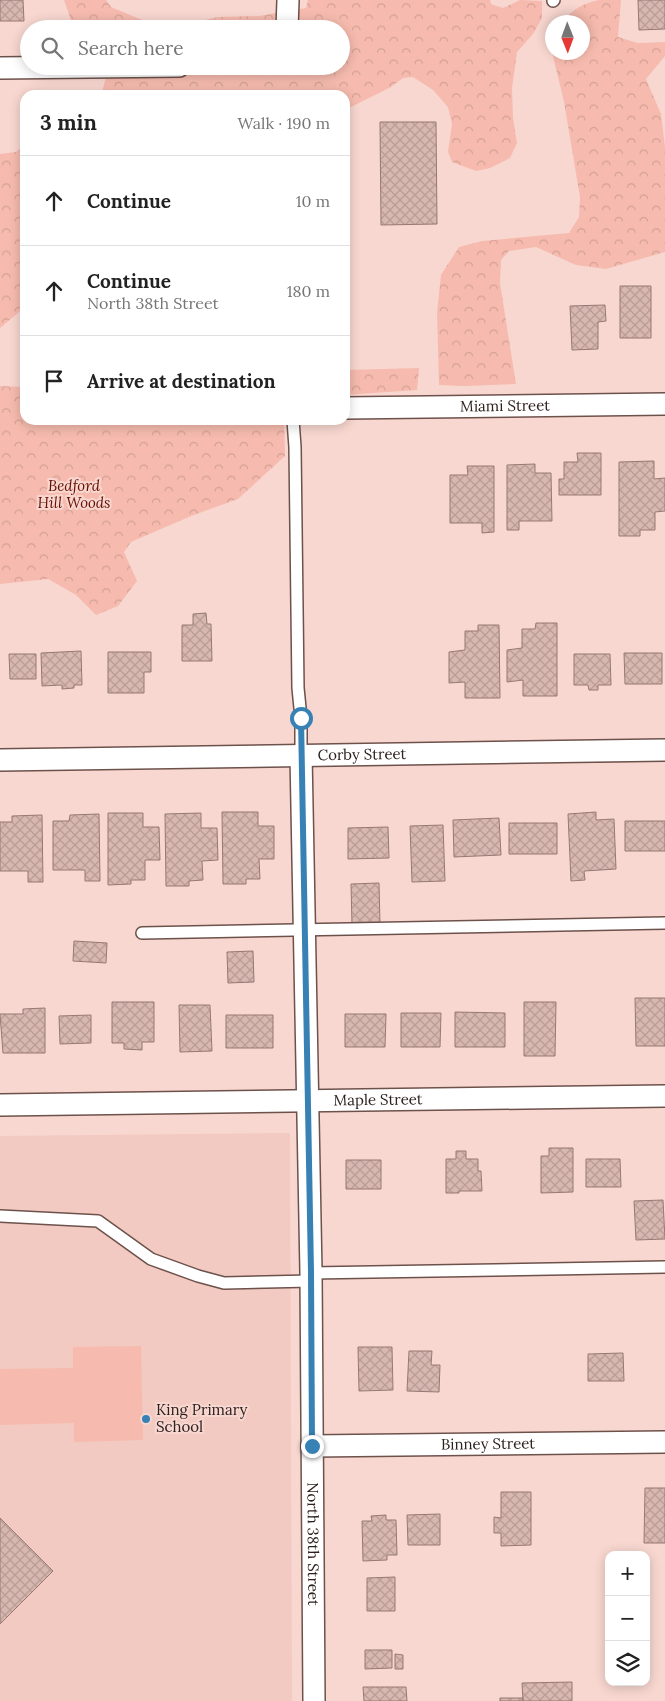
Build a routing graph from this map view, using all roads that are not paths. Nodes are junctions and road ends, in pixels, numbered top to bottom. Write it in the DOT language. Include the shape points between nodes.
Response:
graph roads {
  1 [pos="288,0"];
  2 [pos="287,20"];
  3 [pos="0,68"];
  4 [pos="20,68"];
  5 [pos="665,404"];
  6 [pos="350,408"];
  7 [pos="293,425"];
  8 [pos="665,750"];
  9 [pos="301,755"];
  10 [pos="0,760"];
  11 [pos="665,923"];
  12 [pos="305,929"];
  13 [pos="142,933"];
  14 [pos="665,1096"];
  15 [pos="308,1101"];
  16 [pos="0,1105"];
  17 [pos="0,1216"];
  18 [pos="665,1267"];
  19 [pos="311,1277"];
  20 [pos="665,1442"];
  21 [pos="312,1446"];
  22 [pos="314,1701"];
  1 -- 2 [label="street"];
  3 -- 4 [label="street"];
  5 -- 6 [label="street, Miami Street"];
  7 -- 9 [label="lane"];
  8 -- 9 [label="street, Corby Street"];
  9 -- 10 [label="street, Corby Street"];
  9 -- 12 [label="street, North 38th Street"];
  11 -- 12 [label="lane"];
  12 -- 13 [label="lane"];
  12 -- 15 [label="street, North 38th Street"];
  14 -- 15 [label="street, Maple Street"];
  15 -- 16 [label="street, Maple Street"];
  15 -- 19 [label="street, North 38th Street"];
  17 -- 19 [label="lane" via="98,1221 151,1259 224,1283"];
  18 -- 19 [label="lane"];
  19 -- 21 [label="street, North 38th Street"];
  20 -- 21 [label="street, Binney Street"];
  21 -- 22 [label="street, North 38th Street"];
}
